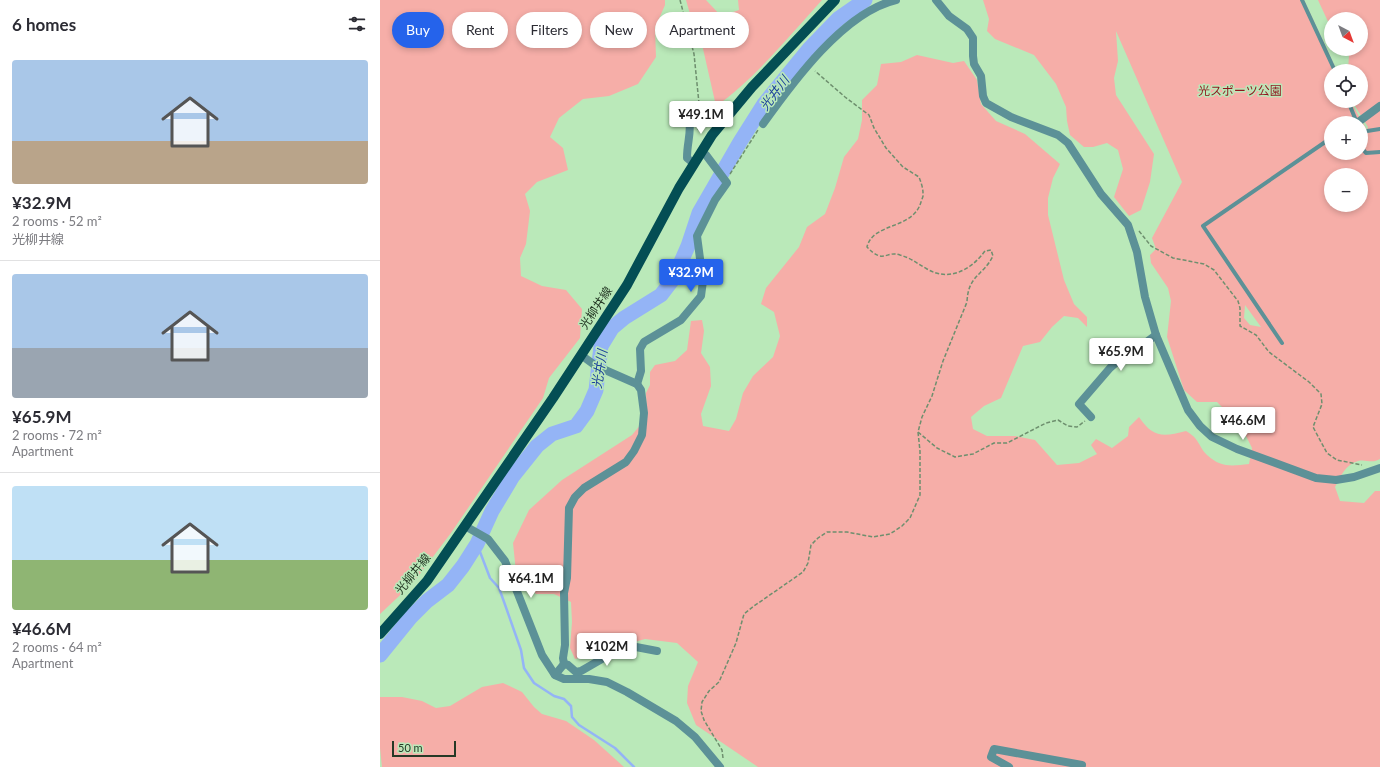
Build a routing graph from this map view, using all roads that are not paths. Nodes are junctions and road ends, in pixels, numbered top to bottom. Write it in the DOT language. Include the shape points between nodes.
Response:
graph roads {
  1 [pos="834,0"];
  2 [pos="892,0"];
  3 [pos="936,0"];
  4 [pos="1302,0"];
  5 [pos="1332,64"];
  6 [pos="1380,106"];
  7 [pos="689,116"];
  8 [pos="1366,116"];
  9 [pos="763,124"];
  10 [pos="1380,129"];
  11 [pos="1368,131"];
  12 [pos="1324,143"];
  13 [pos="701,152"];
  14 [pos="1380,152"];
  15 [pos="1368,153"];
  16 [pos="693,163"];
  17 [pos="1156,335"];
  18 [pos="1282,343"];
  19 [pos="581,354"];
  20 [pos="637,384"];
  21 [pos="1091,417"];
  22 [pos="1376,469"];
  23 [pos="465,526"];
  24 [pos="380,634"];
  25 [pos="657,651"];
  26 [pos="564,664"];
  27 [pos="555,675"];
  28 [pos="1082,765"];
  29 [pos="720,767"];
  30 [pos="1009,767"];
  1 -- 13 [label="main road, 光柳井線" via="752,87"];
  2 -- 9 [label="street" via="866,14 831,40"];
  3 -- 17 [label="street" via="973,38 974,64 981,76 986,103 1011,117 1058,135 1068,143 1101,194 1128,225 1137,252 1145,297"];
  4 -- 5 [label="lane"];
  6 -- 8 [label="street"];
  7 -- 16 [label="street" via="691,133 687,158"];
  10 -- 11 [label="lane"];
  12 -- 18 [label="lane" via="1203,226"];
  13 -- 16 [label="main road, 光柳井線"];
  13 -- 20 [label="street" via="727,183 715,200 697,236 703,281 702,296 681,320 644,342 640,348 641,371"];
  14 -- 15 [label="lane"];
  16 -- 19 [label="main road, 光柳井線" via="627,285"];
  17 -- 21 [label="street" via="1126,354 1110,368 1079,404"];
  17 -- 22 [label="street" via="1188,410 1212,437 1243,452 1316,478 1336,480"];
  19 -- 20 [label="street" via="596,366"];
  19 -- 23 [label="main road, 光柳井線"];
  20 -- 26 [label="street" via="641,390 644,413 642,435 634,450 626,462 584,488 569,508 567,578 564,593"];
  23 -- 24 [label="main road, 光柳井線" via="427,581"];
  23 -- 27 [label="street" via="488,539 505,561 542,655"];
  25 -- 26 [label="street" via="629,648 606,656 576,672"];
  26 -- 27 [label="street"];
  27 -- 29 [label="street" via="564,679 607,682 627,692 676,721 695,737"];
  28 -- 30 [label="street" via="994,749 991,757"];
}
